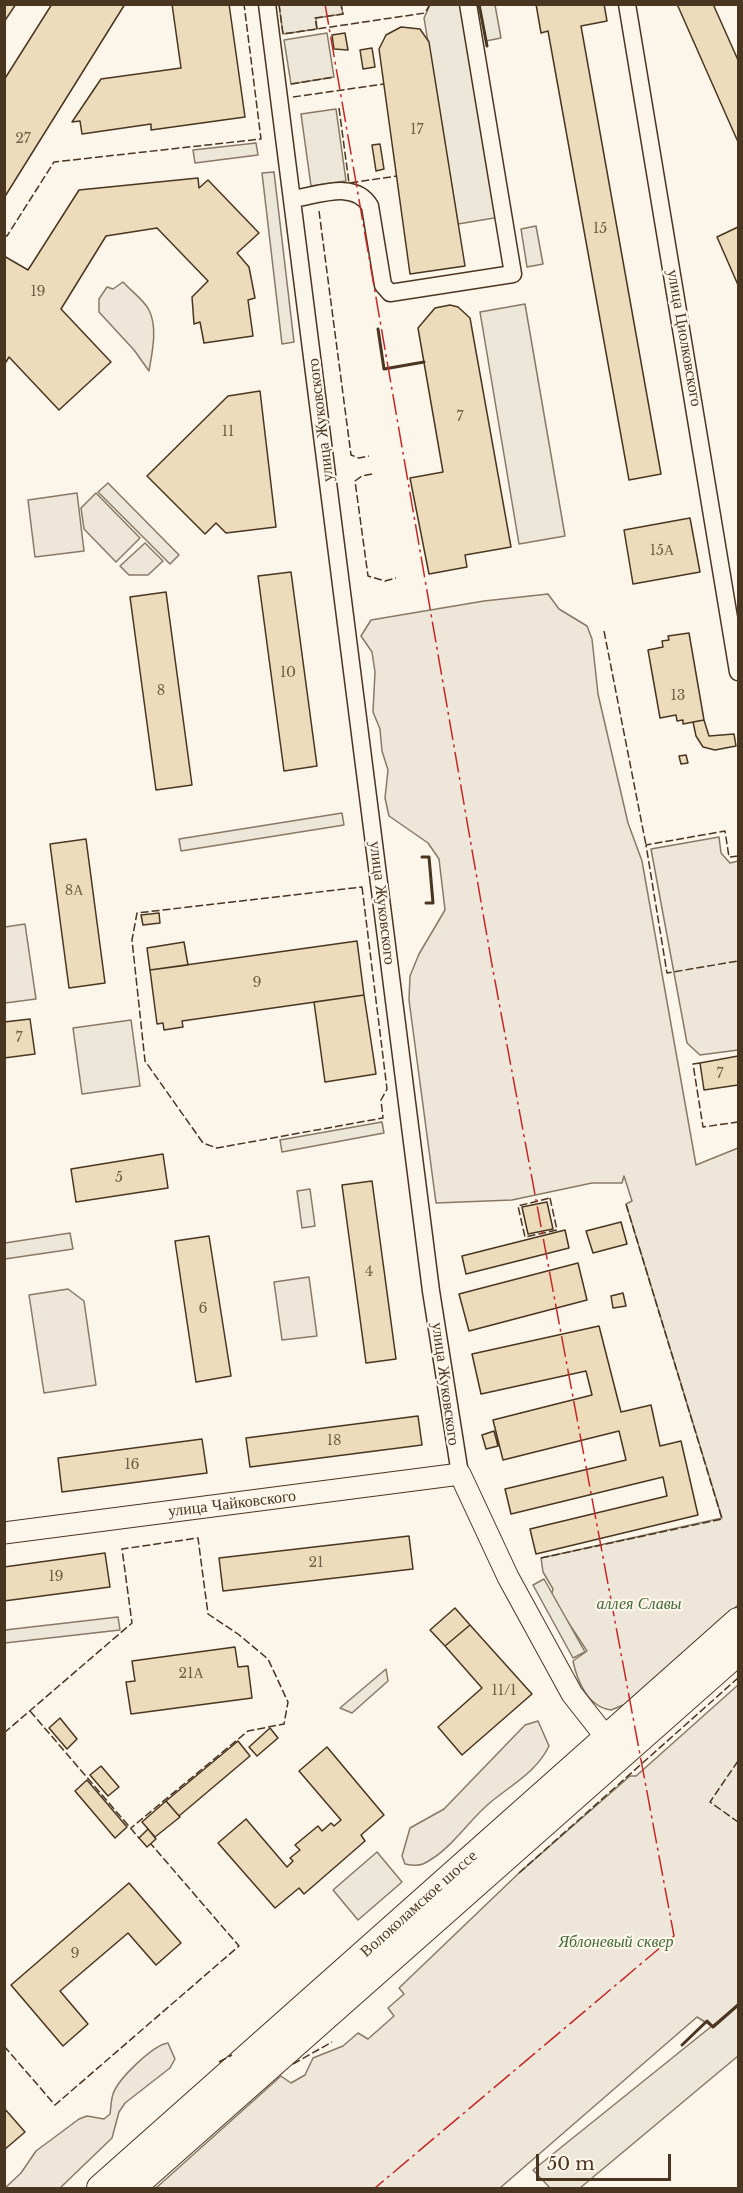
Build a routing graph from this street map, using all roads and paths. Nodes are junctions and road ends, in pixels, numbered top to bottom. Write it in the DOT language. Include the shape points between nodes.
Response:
graph roads {
  1 [pos="267,4"];
  2 [pos="468,4"];
  3 [pos="627,4"];
  4 [pos="293,199"];
  5 [pos="738,672"];
  6 [pos="460,1474"];
  7 [pos="4,1533"];
  8 [pos="738,1621"];
  9 [pos="738,1652"];
  10 [pos="605,1738"];
  11 [pos="622,1758"];
  12 [pos="100,2188"];
  13 [pos="132,2188"];
  1 -- 4 [label="street, улица Жуковского"];
  2 -- 4 [label="street" via="513,274 390,293 383,285 370,206 365,198 351,190"];
  3 -- 5 [label="street, улица Циолковского"];
  4 -- 6 [label="street, улица Жуковского" via="431,1291"];
  6 -- 7 [label="street, улица Чайковского"];
  6 -- 10 [label="street, улица Жуковского" via="508,1578 573,1694"];
  8 -- 10 [label="main road, Волоколамское шоссе"];
  9 -- 11 [label="main road, Волоколамское шоссе"];
  10 -- 11 [label="street, улица Жуковского"];
  10 -- 12 [label="main road, Волоколамское шоссе"];
  11 -- 13 [label="main road, Волоколамское шоссе"];
}
